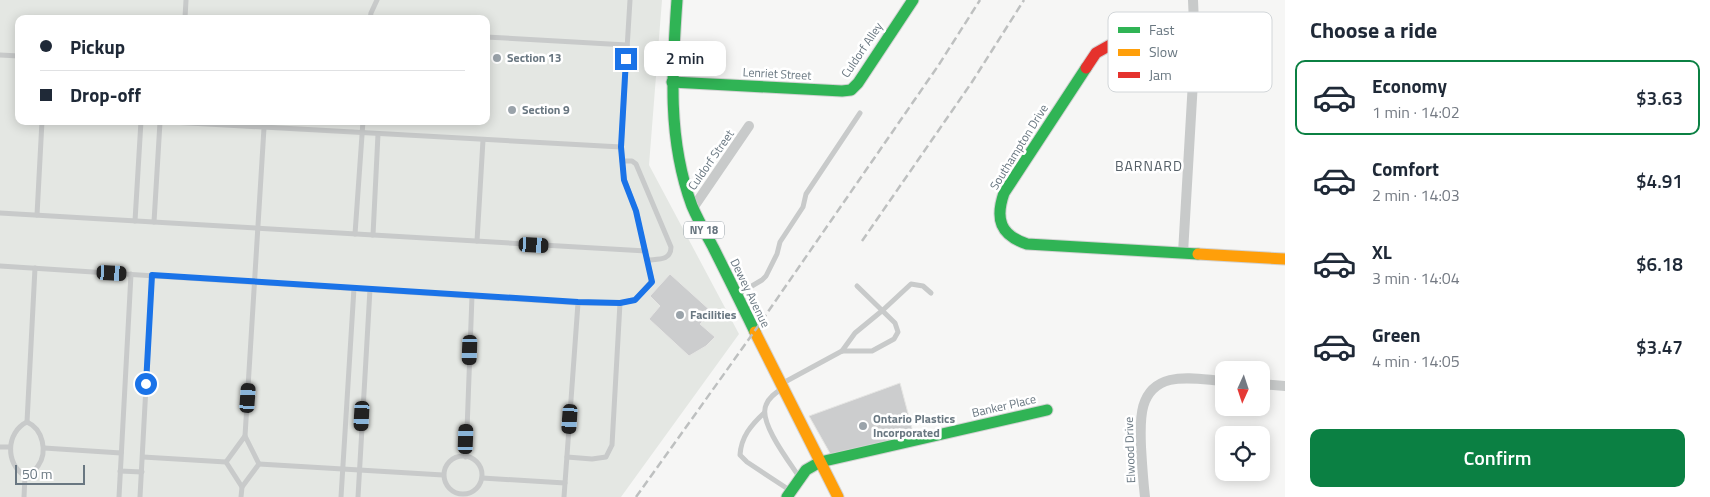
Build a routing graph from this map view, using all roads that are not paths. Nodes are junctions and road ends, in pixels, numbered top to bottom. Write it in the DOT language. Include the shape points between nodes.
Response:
graph roads {
  1 [pos="186,0"];
  2 [pos="377,0"];
  3 [pos="630,0"];
  4 [pos="677,0"];
  5 [pos="912,0"];
  6 [pos="184,15"];
  7 [pos="371,15"];
  8 [pos="490,37"];
  9 [pos="627,46"];
  10 [pos="1108,46"];
  11 [pos="0,55"];
  12 [pos="15,56"];
  13 [pos="672,82"];
  14 [pos="851,90"];
  15 [pos="1192,92"];
  16 [pos="860,113"];
  17 [pos="42,125"];
  18 [pos="142,125"];
  19 [pos="160,125"];
  20 [pos="212,125"];
  21 [pos="363,125"];
  22 [pos="749,126"];
  23 [pos="264,128"];
  24 [pos="362,133"];
  25 [pos="378,134"];
  26 [pos="483,140"];
  27 [pos="621,147"];
  28 [pos="622,161"];
  29 [pos="693,208"];
  30 [pos="0,213"];
  31 [pos="37,215"];
  32 [pos="135,221"];
  33 [pos="154,222"];
  34 [pos="258,228"];
  35 [pos="355,234"];
  36 [pos="373,235"];
  37 [pos="477,241"];
  38 [pos="646,251"];
  39 [pos="1183,253"];
  40 [pos="1285,259"];
  41 [pos="648,260"];
  42 [pos="0,266"];
  43 [pos="34,268"];
  44 [pos="131,274"];
  45 [pos="152,275"];
  46 [pos="254,282"];
  47 [pos="857,286"];
  48 [pos="354,288"];
  49 [pos="370,289"];
  50 [pos="931,293"];
  51 [pos="472,296"];
  52 [pos="736,296"];
  53 [pos="578,302"];
  54 [pos="620,303"];
  55 [pos="883,310"];
  56 [pos="842,351"];
  57 [pos="1215,381"];
  58 [pos="1270,385"];
  59 [pos="782,386"];
  60 [pos="1285,386"];
  61 [pos="1047,410"];
  62 [pos="764,414"];
  63 [pos="27,422"];
  64 [pos="245,436"];
  65 [pos="0,447"];
  66 [pos="10,448"];
  67 [pos="44,448"];
  68 [pos="122,453"];
  69 [pos="143,457"];
  70 [pos="466,457"];
  71 [pos="567,457"];
  72 [pos="226,462"];
  73 [pos="820,462"];
  74 [pos="259,464"];
  75 [pos="343,469"];
  76 [pos="359,470"];
  77 [pos="120,471"];
  78 [pos="142,472"];
  79 [pos="443,475"];
  80 [pos="26,476"];
  81 [pos="482,478"];
  82 [pos="800,478"];
  83 [pos="565,483"];
  84 [pos="242,487"];
  85 [pos="789,494"];
  86 [pos="462,496"];
  87 [pos="24,497"];
  88 [pos="119,497"];
  89 [pos="140,497"];
  90 [pos="241,497"];
  91 [pos="341,497"];
  92 [pos="358,497"];
  93 [pos="564,497"];
  94 [pos="838,497"];
  95 [pos="1145,497"];
  1 -- 6 [label="lane"];
  2 -- 7 [label="lane"];
  3 -- 9 [label="lane"];
  4 -- 13 [label="street, Dewey Avenue / NY 18"];
  5 -- 14 [label="street, Culdorf Alley"];
  8 -- 9 [label="lane"];
  9 -- 27 [label="lane"];
  10 -- 39 [label="street, Southampton Drive" via="1091,60 1004,194 999,212 1001,223 1012,239 1027,244"];
  11 -- 12 [label="lane"];
  13 -- 14 [label="street, Lenriet Street"];
  13 -- 29 [label="street, Dewey Avenue / NY 18" via="677,152"];
  15 -- 39 [label="street"];
  16 -- 52 [label="lane" via="806,194 803,207 780,242 778,254 766,276"];
  17 -- 31 [label="lane"];
  18 -- 32 [label="lane"];
  19 -- 33 [label="lane"];
  20 -- 23 [label="lane"];
  21 -- 24 [label="lane"];
  22 -- 29 [label="street, Culdorf Street"];
  23 -- 24 [label="lane"];
  23 -- 34 [label="lane"];
  24 -- 25 [label="lane"];
  24 -- 35 [label="lane"];
  25 -- 26 [label="lane"];
  25 -- 36 [label="lane"];
  26 -- 27 [label="lane"];
  26 -- 37 [label="lane"];
  27 -- 28 [label="lane"];
  28 -- 38 [label="lane" via="624,180"];
  28 -- 41 [label="lane" via="636,164 671,247 668,256"];
  29 -- 52 [label="street, Dewey Avenue / NY 18"];
  30 -- 31 [label="lane"];
  31 -- 32 [label="lane"];
  32 -- 33 [label="lane"];
  33 -- 34 [label="lane"];
  34 -- 35 [label="lane"];
  34 -- 46 [label="lane"];
  35 -- 36 [label="lane"];
  36 -- 37 [label="lane"];
  37 -- 38 [label="lane"];
  38 -- 41 [label="lane"];
  39 -- 40 [label="street, Southampton Drive"];
  41 -- 54 [label="lane" via="652,282 635,300"];
  42 -- 43 [label="lane"];
  43 -- 44 [label="lane"];
  43 -- 63 [label="lane"];
  44 -- 45 [label="lane"];
  44 -- 68 [label="lane"];
  45 -- 46 [label="lane"];
  45 -- 69 [label="lane"];
  46 -- 48 [label="lane"];
  46 -- 64 [label="lane"];
  47 -- 55 [label="lane"];
  48 -- 49 [label="lane"];
  48 -- 75 [label="lane"];
  49 -- 51 [label="lane"];
  49 -- 76 [label="lane"];
  50 -- 55 [label="lane" via="923,286 911,284"];
  51 -- 53 [label="lane"];
  51 -- 70 [label="lane"];
  52 -- 59 [label="street, Dewey Avenue / NY 18"];
  53 -- 54 [label="lane"];
  53 -- 71 [label="lane"];
  54 -- 71 [label="lane" via="612,445 606,457"];
  55 -- 56 [label="lane" via="854,333"];
  55 -- 56 [label="lane" via="896,323 898,332 894,339 872,351"];
  56 -- 59 [label="lane"];
  57 -- 95 [label="street, Elwood Drive" via="1177,379 1161,383 1150,391 1140,420"];
  58 -- 60 [label="street"];
  59 -- 62 [label="lane" via="772,395"];
  59 -- 73 [label="street, Dewey Avenue / NY 18"];
  61 -- 73 [label="street, Banker Place"];
  62 -- 82 [label="lane" via="770,431"];
  62 -- 85 [label="lane" via="742,439 740,455"];
  63 -- 66 [label="lane" via="20,425"];
  63 -- 67 [label="lane" via="34,425"];
  64 -- 72 [label="lane"];
  64 -- 74 [label="lane"];
  65 -- 66 [label="lane"];
  66 -- 80 [label="lane" via="18,472"];
  67 -- 68 [label="lane"];
  67 -- 80 [label="lane" via="38,466"];
  68 -- 77 [label="lane"];
  69 -- 72 [label="lane"];
  69 -- 78 [label="lane"];
  70 -- 79 [label="lane" via="452,459"];
  70 -- 81 [label="lane" via="480,466"];
  71 -- 83 [label="lane"];
  72 -- 84 [label="lane"];
  73 -- 82 [label="street"];
  73 -- 94 [label="street, Dewey Avenue / NY 18"];
  74 -- 75 [label="lane"];
  74 -- 84 [label="lane"];
  75 -- 76 [label="lane"];
  75 -- 91 [label="lane"];
  76 -- 79 [label="lane"];
  76 -- 92 [label="lane"];
  77 -- 78 [label="lane"];
  77 -- 88 [label="lane"];
  78 -- 89 [label="lane"];
  79 -- 86 [label="lane" via="447,486"];
  80 -- 87 [label="lane"];
  81 -- 83 [label="lane"];
  81 -- 86 [label="lane" via="473,491"];
  82 -- 85 [label="street"];
  83 -- 93 [label="lane"];
  84 -- 90 [label="lane"];
}
